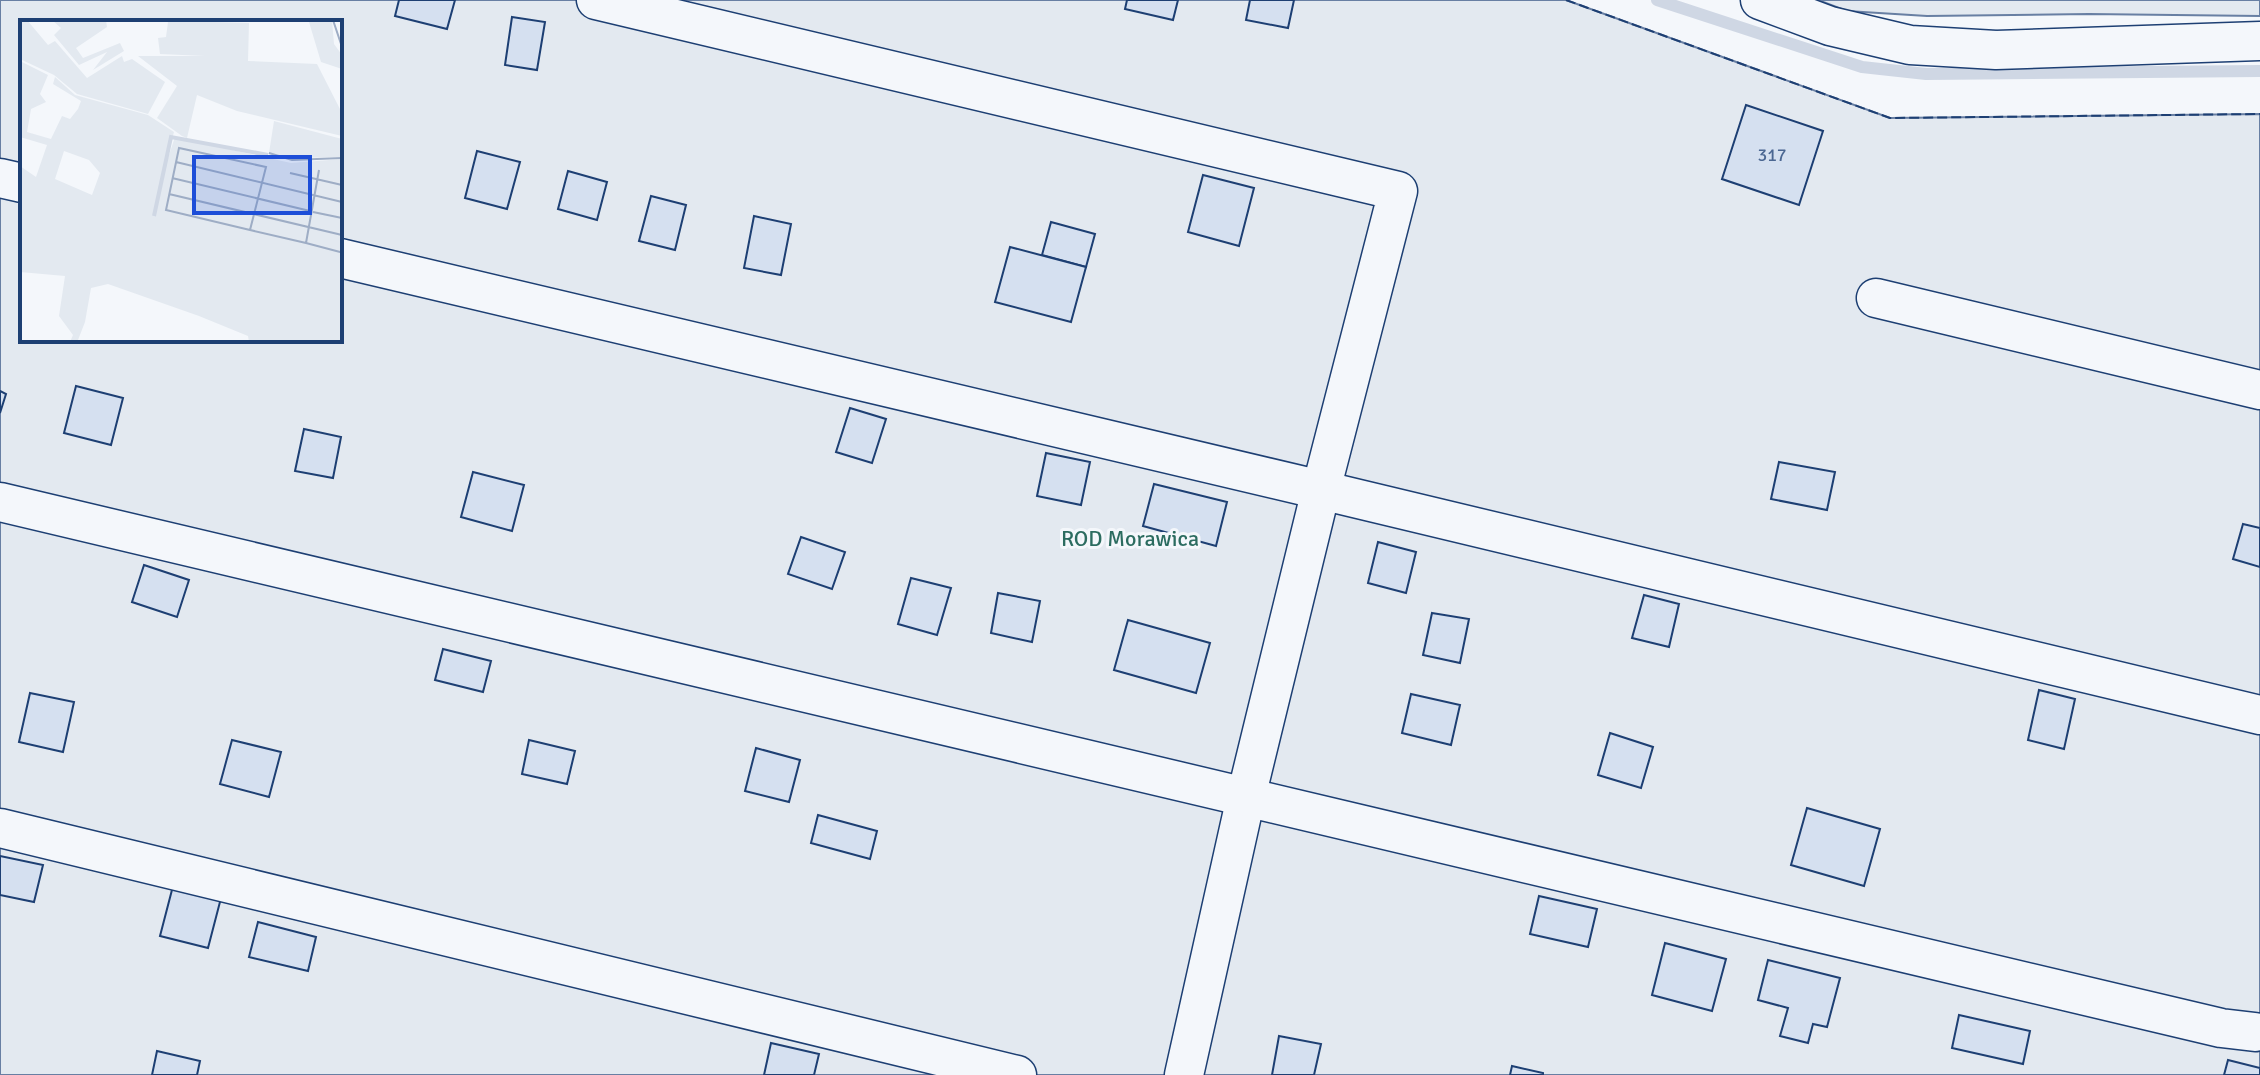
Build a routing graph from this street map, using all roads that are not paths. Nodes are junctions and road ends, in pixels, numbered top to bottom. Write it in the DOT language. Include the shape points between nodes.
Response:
graph roads {
  1 [pos="596,0"];
  2 [pos="1760,0"];
  3 [pos="2260,41"];
  4 [pos="0,178"];
  5 [pos="20,183"];
  6 [pos="342,258"];
  7 [pos="1876,298"];
  8 [pos="2260,390"];
  9 [pos="1321,490"];
  10 [pos="0,502"];
  11 [pos="2260,715"];
  12 [pos="1246,797"];
  13 [pos="0,828"];
  14 [pos="2258,1026"];
  15 [pos="1017,1075"];
  16 [pos="1184,1075"];
  1 -- 9 [label="street" via="1398,191"];
  2 -- 3 [label="street" via="1830,26 1910,45 1996,50"];
  4 -- 5 [label="street"];
  6 -- 9 [label="street"];
  7 -- 8 [label="street"];
  9 -- 11 [label="street"];
  9 -- 12 [label="street"];
  10 -- 12 [label="street"];
  12 -- 14 [label="street" via="2190,1021 2221,1028"];
  12 -- 16 [label="street"];
  13 -- 15 [label="street"];
}
